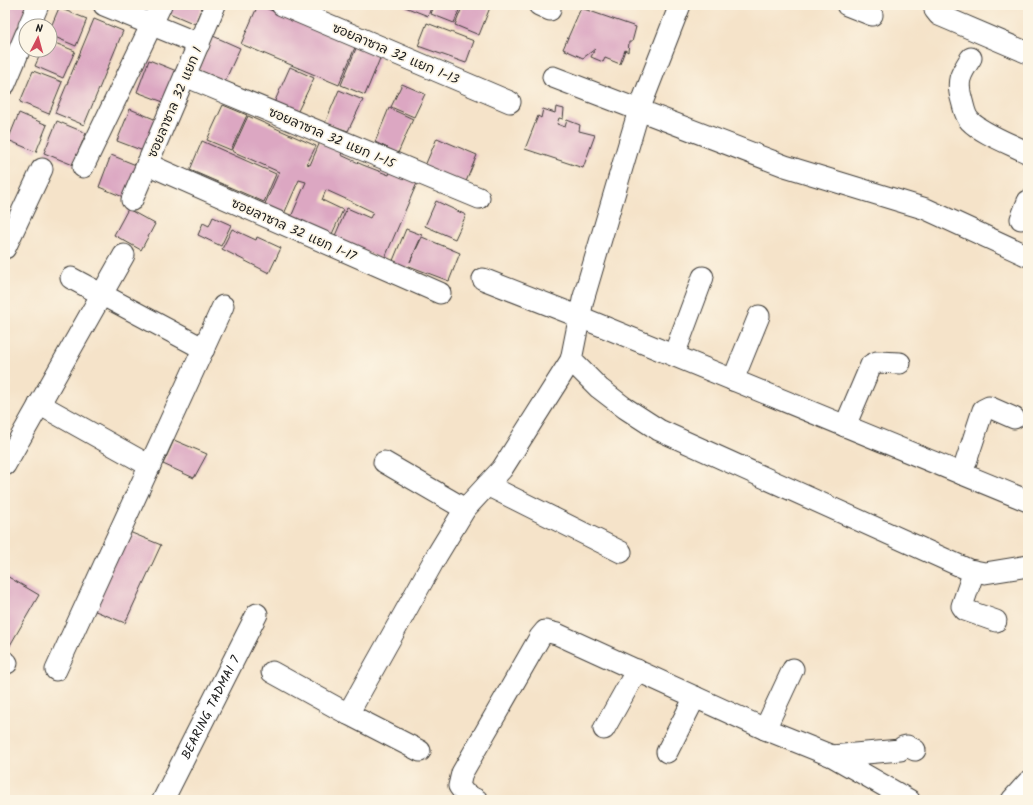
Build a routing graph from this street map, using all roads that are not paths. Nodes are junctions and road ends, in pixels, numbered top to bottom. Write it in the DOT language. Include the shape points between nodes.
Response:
graph roads {
  1 [pos="38,5"];
  2 [pos="104,5"];
  3 [pos="160,5"];
  4 [pos="215,5"];
  5 [pos="282,5"];
  6 [pos="680,5"];
  7 [pos="847,5"];
  8 [pos="936,5"];
  9 [pos="872,15"];
  10 [pos="32,18"];
  11 [pos="152,25"];
  12 [pos="199,44"];
  13 [pos="1028,52"];
  14 [pos="18,53"];
  15 [pos="971,58"];
  16 [pos="186,76"];
  17 [pos="553,77"];
  18 [pos="5,84"];
  19 [pos="510,102"];
  20 [pos="639,110"];
  21 [pos="1028,153"];
  22 [pos="147,164"];
  23 [pos="83,167"];
  24 [pos="42,169"];
  25 [pos="479,198"];
  26 [pos="132,200"];
  27 [pos="5,248"];
  28 [pos="124,255"];
  29 [pos="1028,256"];
  30 [pos="703,277"];
  31 [pos="71,278"];
  32 [pos="483,279"];
  33 [pos="440,293"];
  34 [pos="102,295"];
  35 [pos="223,306"];
  36 [pos="759,316"];
  37 [pos="580,317"];
  38 [pos="204,349"];
  39 [pos="674,355"];
  40 [pos="572,360"];
  41 [pos="900,363"];
  42 [pos="733,380"];
  43 [pos="39,404"];
  44 [pos="1014,418"];
  45 [pos="845,426"];
  46 [pos="384,462"];
  47 [pos="5,465"];
  48 [pos="150,466"];
  49 [pos="962,474"];
  50 [pos="487,485"];
  51 [pos="1028,501"];
  52 [pos="465,509"];
  53 [pos="621,552"];
  54 [pos="1028,566"];
  55 [pos="974,571"];
  56 [pos="257,614"];
  57 [pos="996,621"];
  58 [pos="793,669"];
  59 [pos="56,670"];
  60 [pos="637,670"];
  61 [pos="272,672"];
  62 [pos="695,696"];
  63 [pos="348,714"];
  64 [pos="604,729"];
  65 [pos="765,730"];
  66 [pos="915,750"];
  67 [pos="420,751"];
  68 [pos="667,752"];
  69 [pos="832,756"];
  70 [pos="1028,782"];
  71 [pos="163,800"];
  72 [pos="475,800"];
  73 [pos="909,800"];
  74 [pos="1012,800"];
  1 -- 10 [label="street"];
  2 -- 11 [label="street"];
  3 -- 11 [label="street"];
  4 -- 12 [label="street, ซอยลาซาล 32 แยก 1"];
  5 -- 19 [label="street, ซอยลาซาล 32 แยก 1-13"];
  6 -- 20 [label="street"];
  7 -- 9 [label="street"];
  8 -- 13 [label="street" via="935,10 939,15"];
  11 -- 12 [label="street"];
  11 -- 23 [label="street"];
  12 -- 16 [label="street, ซอยลาซาล 32 แยก 1"];
  14 -- 18 [label="street"];
  15 -- 21 [label="street" via="959,81 965,113 978,128"];
  16 -- 22 [label="street, ซอยลาซาล 32 แยก 1"];
  16 -- 25 [label="street, ซอยลาซาล 32 แยก 1-15"];
  17 -- 20 [label="street"];
  20 -- 29 [label="street" via="785,166 926,209"];
  20 -- 37 [label="street" via="582,300"];
  22 -- 26 [label="street, ซอยลาซาล 32 แยก 1"];
  22 -- 33 [label="street, ซอยลาซาล 32 แยก 1-17"];
  24 -- 27 [label="street"];
  28 -- 34 [label="street"];
  30 -- 39 [label="street"];
  31 -- 34 [label="street"];
  32 -- 37 [label="street"];
  34 -- 38 [label="street"];
  34 -- 43 [label="street"];
  35 -- 38 [label="street"];
  36 -- 42 [label="street"];
  37 -- 39 [label="street"];
  37 -- 40 [label="street"];
  38 -- 48 [label="street"];
  39 -- 42 [label="street"];
  40 -- 50 [label="street" via="502,469"];
  40 -- 55 [label="street" via="599,388 659,430"];
  41 -- 45 [label="street" via="877,362 871,365"];
  42 -- 45 [label="street"];
  43 -- 47 [label="street"];
  43 -- 48 [label="street"];
  44 -- 49 [label="street" via="989,407 983,410"];
  45 -- 49 [label="street"];
  46 -- 52 [label="street"];
  48 -- 59 [label="street"];
  49 -- 51 [label="street"];
  50 -- 52 [label="street"];
  50 -- 53 [label="street"];
  52 -- 63 [label="street"];
  54 -- 55 [label="street" via="985,573"];
  55 -- 57 [label="street" via="962,606 965,610"];
  56 -- 71 [label="street, BEARING TADMAI 7"];
  58 -- 65 [label="street"];
  60 -- 62 [label="street"];
  60 -- 64 [label="street"];
  60 -- 72 [label="street" via="545,631 462,773 459,786 464,794"];
  61 -- 63 [label="street"];
  62 -- 65 [label="street"];
  62 -- 68 [label="street"];
  63 -- 67 [label="street"];
  65 -- 69 [label="street"];
  66 -- 69 [label="street" via="907,746 900,750"];
  69 -- 73 [label="street"];
  70 -- 74 [label="street"];
}
